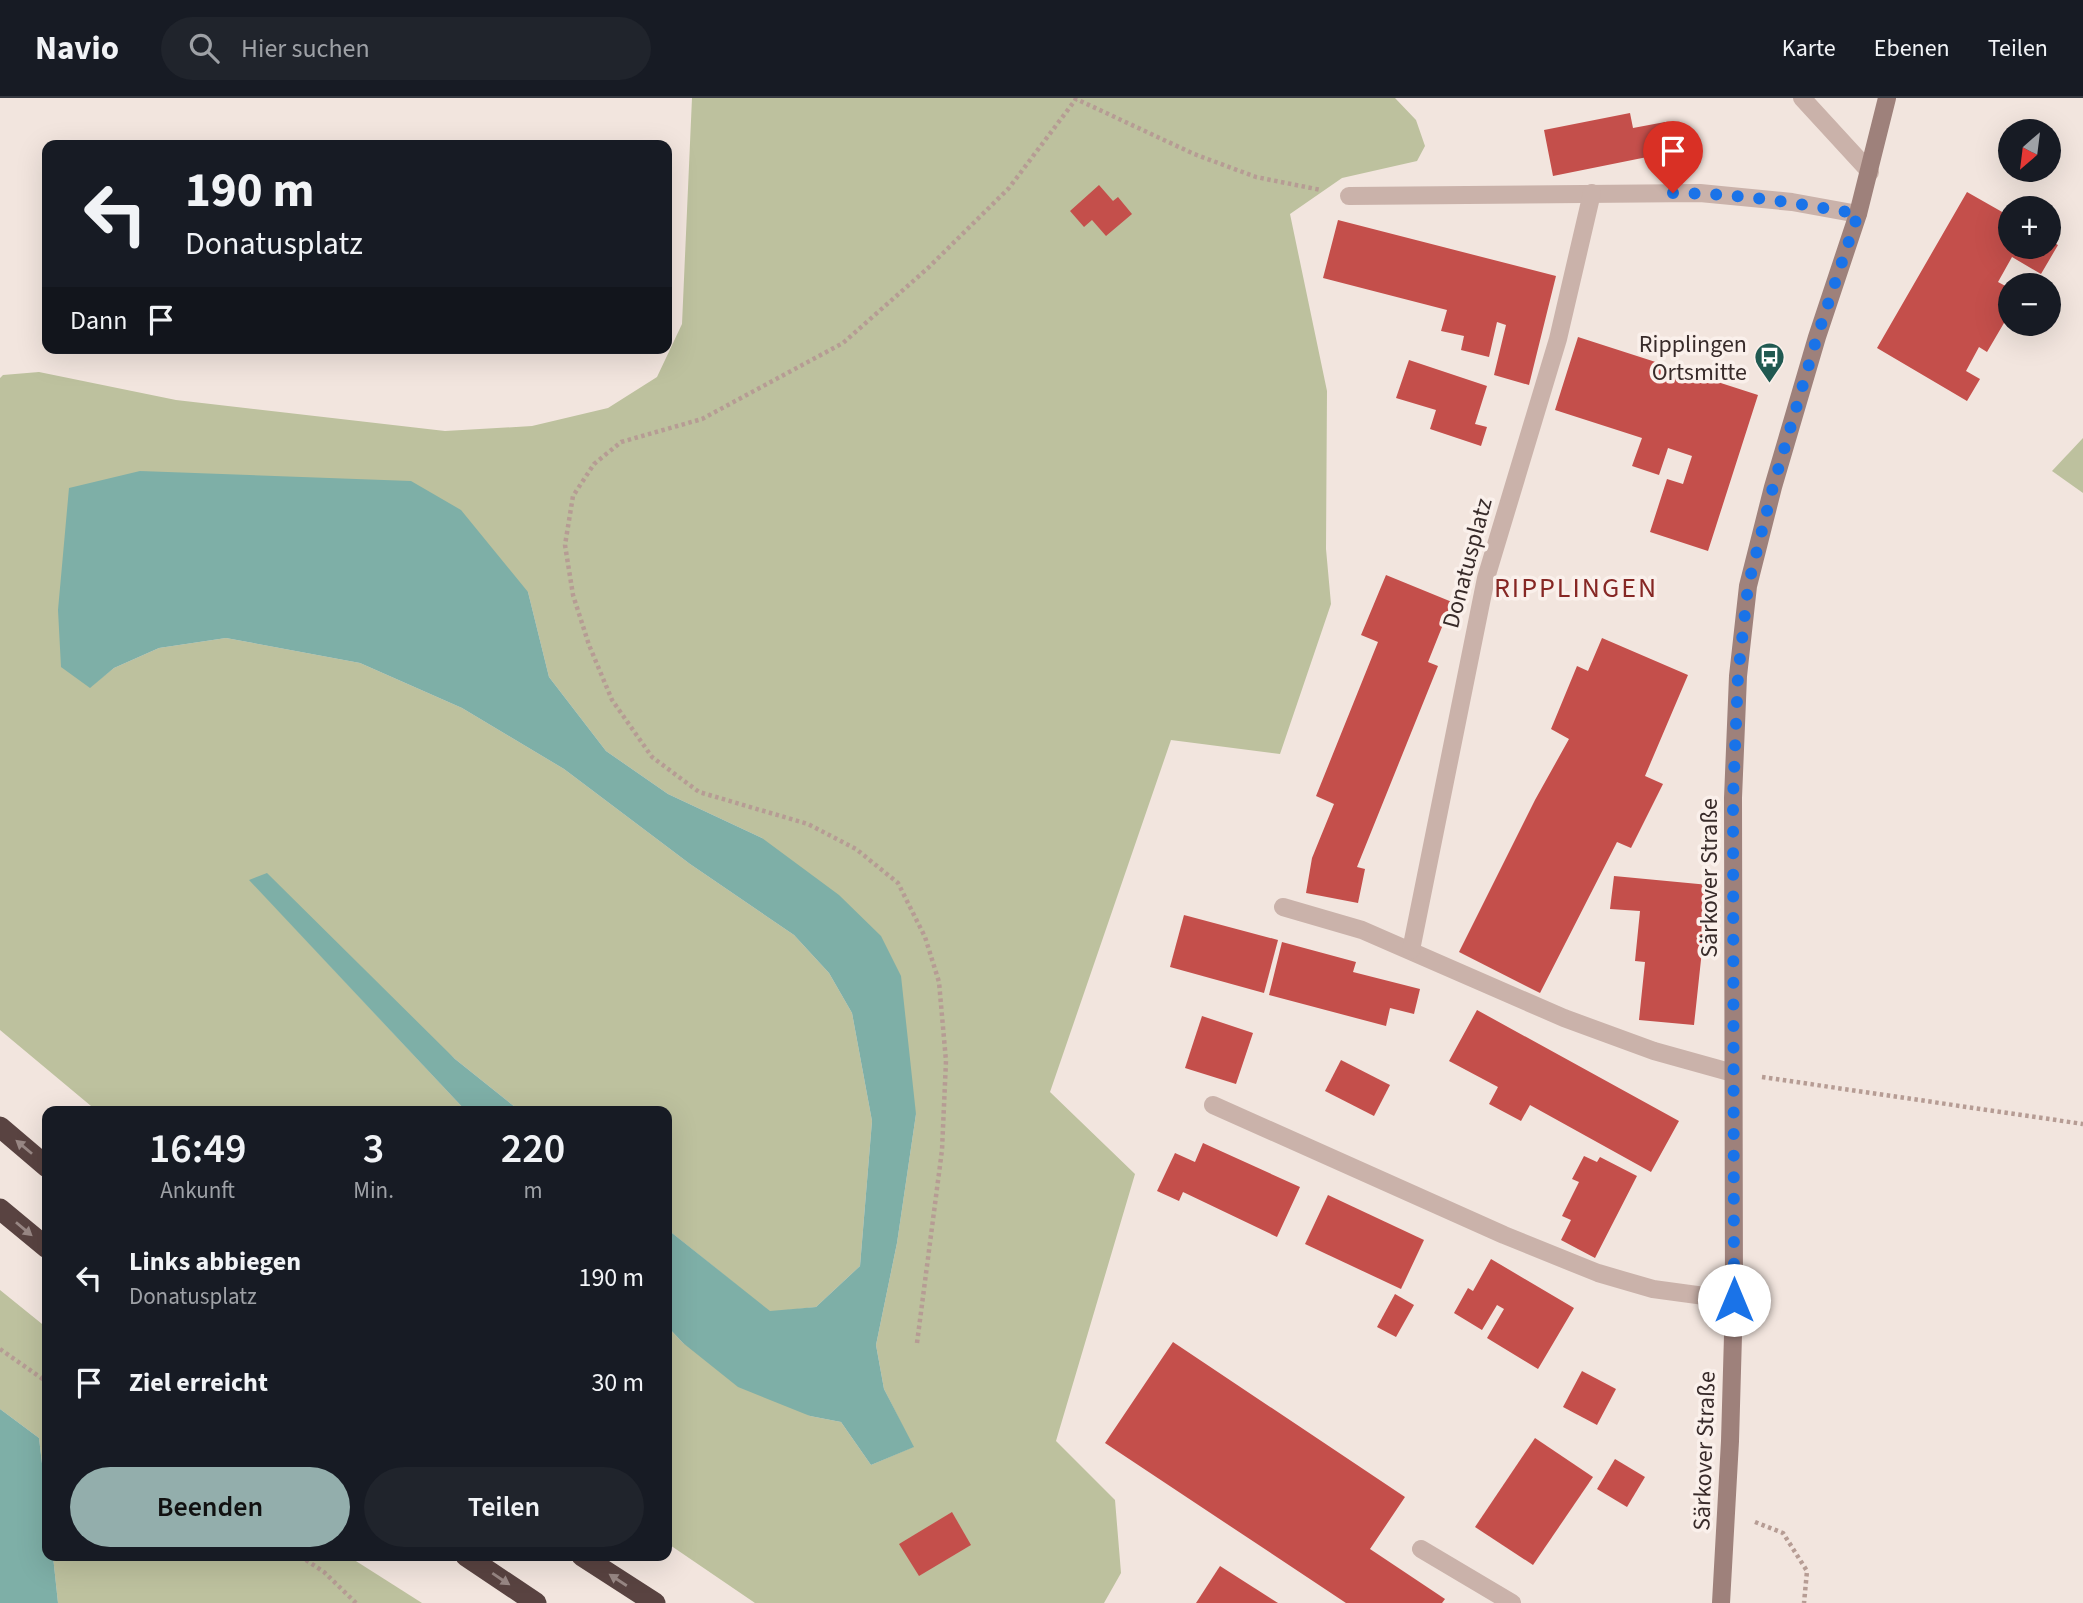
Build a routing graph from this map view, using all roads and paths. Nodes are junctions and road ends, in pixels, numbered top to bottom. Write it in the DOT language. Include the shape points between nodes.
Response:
graph roads {
  1 [pos="1802,98"];
  2 [pos="1887,98"];
  3 [pos="1075,99"];
  4 [pos="1870,172"];
  5 [pos="1592,193"];
  6 [pos="1349,196"];
  7 [pos="1858,214"];
  8 [pos="1283,907"];
  9 [pos="1411,950"];
  10 [pos="1733,1073"];
  11 [pos="1213,1105"];
  12 [pos="2083,1124"];
  13 [pos="0,1127"];
  14 [pos="42,1163"];
  15 [pos="0,1209"];
  16 [pos="42,1244"];
  17 [pos="1734,1300"];
  18 [pos="917,1343"];
  19 [pos="0,1349"];
  20 [pos="42,1378"];
  21 [pos="1726,1511"];
  22 [pos="1422,1549"];
  23 [pos="308,1561"];
  24 [pos="473,1561"];
  25 [pos="590,1561"];
  26 [pos="356,1603"];
  27 [pos="536,1603"];
  28 [pos="655,1603"];
  29 [pos="1512,1603"];
  30 [pos="1721,1603"];
  31 [pos="1804,1603"];
  1 -- 4 [label="street"];
  2 -- 4 [label="main road, Särkover Straße"];
  3 -- 6 [label="path" via="1256,177"];
  3 -- 18 [label="path" via="1009,188 844,343 702,419 621,442 594,464 573,496 565,545 573,595 589,645 612,700 652,757 699,792 808,824 856,849 898,883 925,937 939,982 946,1061 942,1150"];
  4 -- 7 [label="main road, Särkover Straße"];
  5 -- 6 [label="street"];
  5 -- 7 [label="street" via="1700,193"];
  5 -- 9 [label="street, Donatusplatz" via="1558,339 1486,578"];
  7 -- 10 [label="main road, Särkover Straße" via="1798,400 1748,586 1738,676 1733,798"];
  8 -- 9 [label="street"];
  9 -- 10 [label="street" via="1564,1018 1654,1051"];
  10 -- 12 [label="path"];
  10 -- 17 [label="main road, Särkover Straße"];
  11 -- 17 [label="street" via="1598,1273 1653,1289"];
  14 -- 13 [label="highway, one-way"];
  15 -- 16 [label="highway, one-way"];
  17 -- 21 [label="main road, Särkover Straße"];
  19 -- 20 [label="path"];
  21 -- 30 [label="main road, Särkover Straße"];
  21 -- 31 [label="path" via="1783,1533 1807,1571"];
  22 -- 29 [label="street"];
  23 -- 26 [label="path"];
  24 -- 27 [label="highway, one-way"];
  28 -- 25 [label="highway, one-way"];
}
